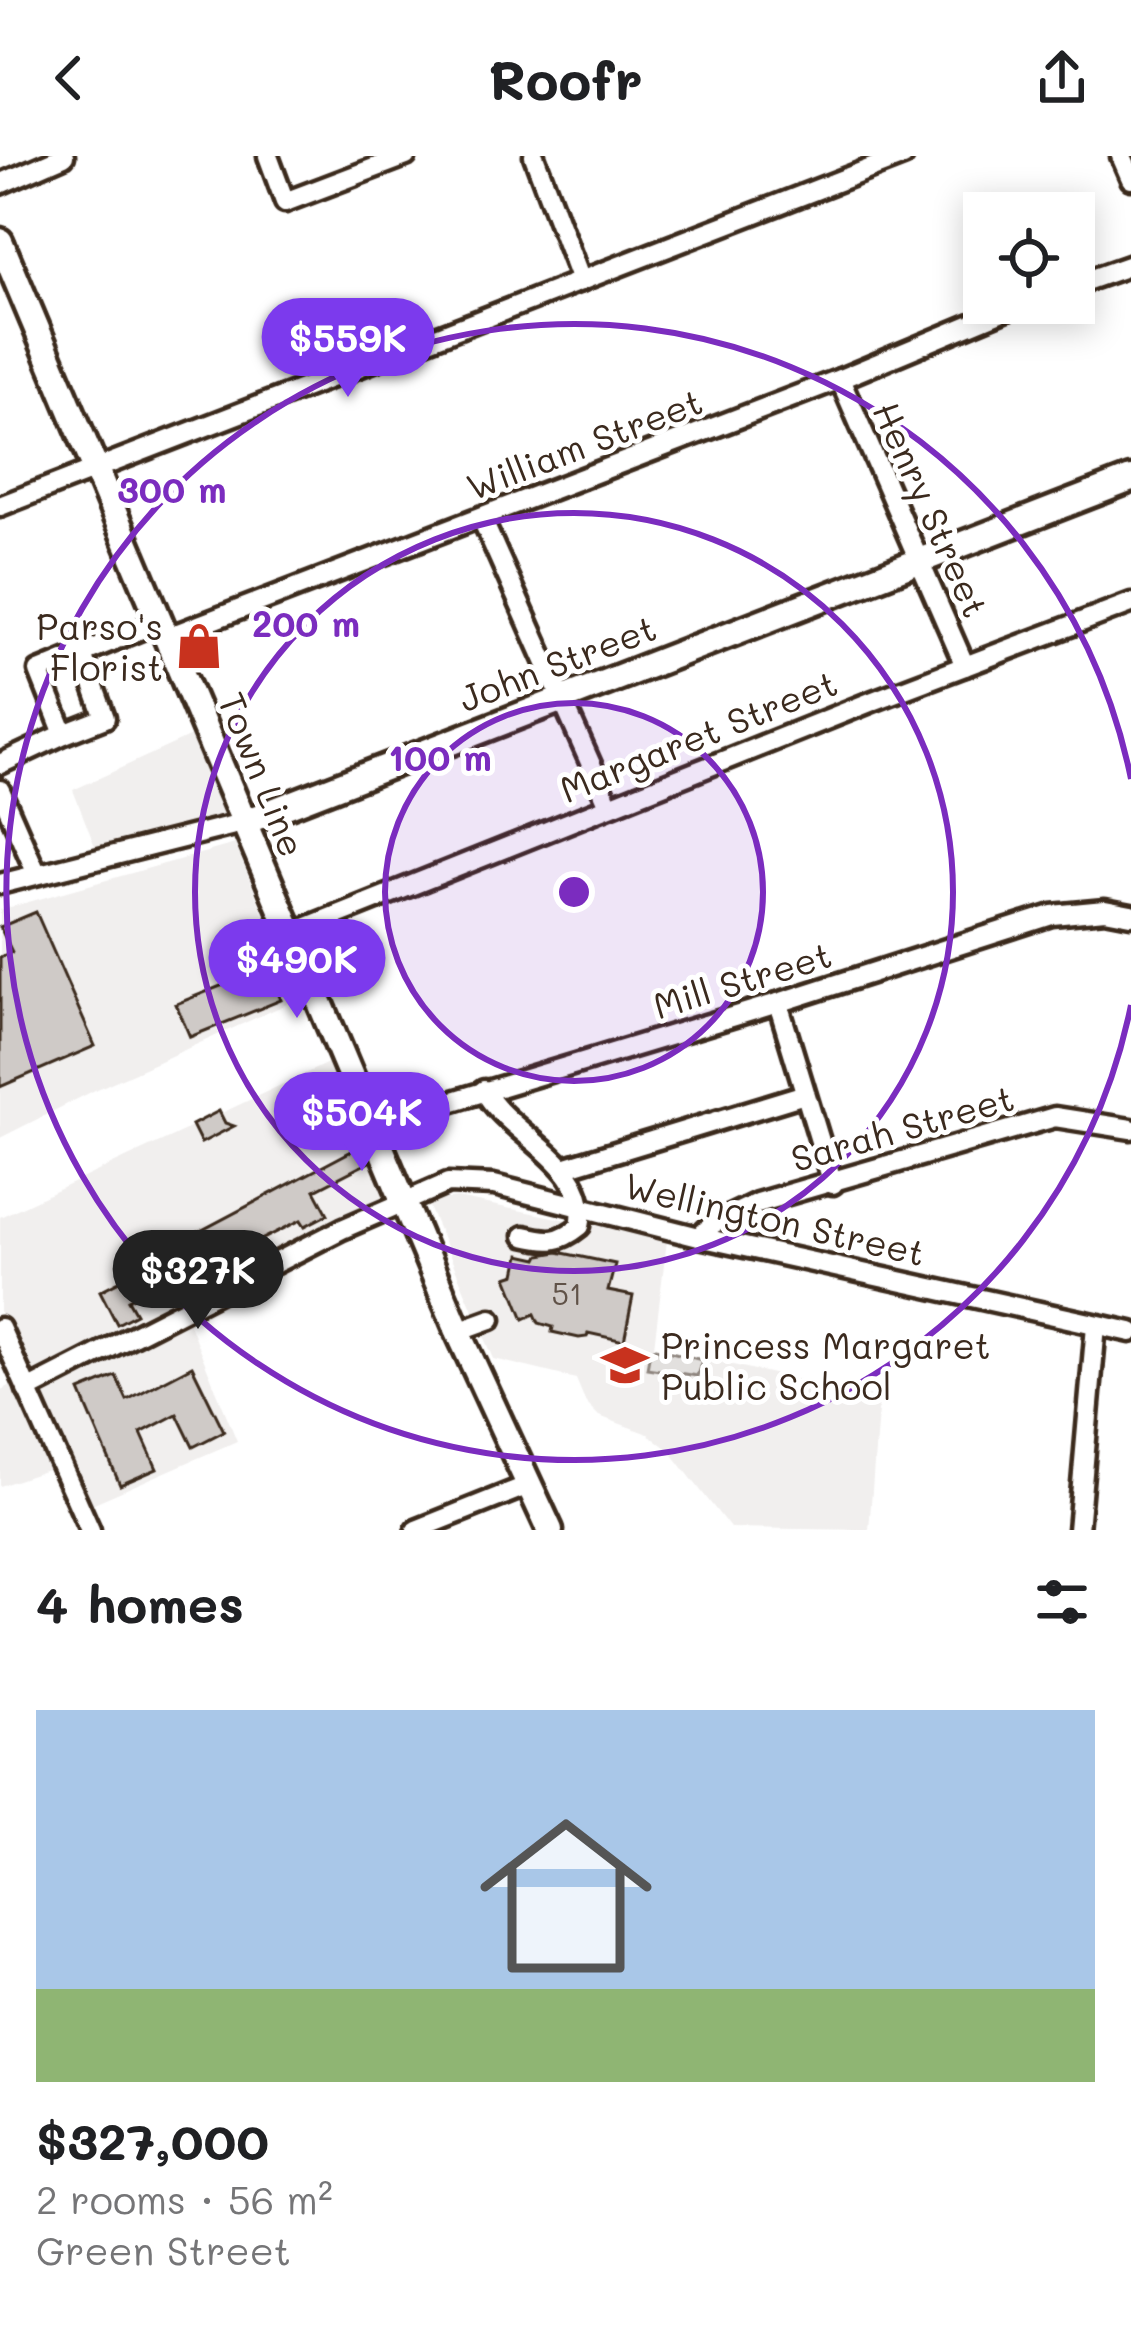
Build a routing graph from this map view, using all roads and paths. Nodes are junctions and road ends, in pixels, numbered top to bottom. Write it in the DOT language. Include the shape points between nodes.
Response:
graph roads {
  1 [pos="64,156"];
  2 [pos="268,156"];
  3 [pos="406,156"];
  4 [pos="534,156"];
  5 [pos="903,156"];
  6 [pos="1121,156"];
  7 [pos="1131,179"];
  8 [pos="0,184"];
  9 [pos="0,241"];
  10 [pos="1131,265"];
  11 [pos="1095,278"];
  12 [pos="580,281"];
  13 [pos="972,324"];
  14 [pos="840,379"];
  15 [pos="97,468"];
  16 [pos="1131,478"];
  17 [pos="0,506"];
  18 [pos="482,519"];
  19 [pos="919,562"];
  20 [pos="1131,602"];
  21 [pos="165,629"];
  22 [pos="82,654"];
  23 [pos="965,666"];
  24 [pos="560,699"];
  25 [pos="64,734"];
  26 [pos="0,764"];
  27 [pos="0,790"];
  28 [pos="609,805"];
  29 [pos="242,823"];
  30 [pos="36,872"];
  31 [pos="0,884"];
  32 [pos="1131,915"];
  33 [pos="292,933"];
  34 [pos="778,1004"];
  35 [pos="484,1090"];
  36 [pos="805,1094"];
  37 [pos="374,1125"];
  38 [pos="1131,1129"];
  39 [pos="563,1168"];
  40 [pos="494,1184"];
  41 [pos="833,1184"];
  42 [pos="405,1201"];
  43 [pos="495,1205"];
  44 [pos="583,1206"];
  45 [pos="524,1236"];
  46 [pos="699,1237"];
  47 [pos="490,1319"];
  48 [pos="1096,1325"];
  49 [pos="0,1328"];
  50 [pos="458,1331"];
  51 [pos="1131,1332"];
  52 [pos="27,1390"];
  53 [pos="531,1484"];
  54 [pos="90,1530"];
  55 [pos="416,1530"];
  56 [pos="550,1530"];
  57 [pos="1078,1530"];
  1 -- 8 [label="street"];
  2 -- 3 [label="street" via="284,202"];
  4 -- 12 [label="street"];
  5 -- 12 [label="street"];
  6 -- 7 [label="street"];
  9 -- 15 [label="main road, Town Line"];
  10 -- 11 [label="street"];
  12 -- 15 [label="street"];
  13 -- 14 [label="street, William Street"];
  14 -- 18 [label="street, William Street"];
  14 -- 19 [label="street, Henry Street"];
  15 -- 17 [label="street"];
  15 -- 21 [label="main road, Town Line"];
  16 -- 19 [label="main road, John Street"];
  18 -- 21 [label="street, William Street"];
  18 -- 24 [label="street"];
  19 -- 23 [label="street, Henry Street"];
  19 -- 24 [label="main road, John Street"];
  20 -- 23 [label="street, Margaret Street"];
  21 -- 22 [label="street, William Street"];
  21 -- 29 [label="main road, Town Line"];
  22 -- 25 [label="street" via="105,718"];
  22 -- 25 [label="street, William Street" via="38,671"];
  23 -- 28 [label="street, Margaret Street"];
  24 -- 28 [label="street"];
  24 -- 29 [label="main road, John Street"];
  25 -- 26 [label="street"];
  27 -- 30 [label="street"];
  28 -- 33 [label="street, Margaret Street"];
  29 -- 30 [label="street, John Street"];
  29 -- 33 [label="main road, Town Line"];
  30 -- 31 [label="street, John Street"];
  32 -- 34 [label="street, Mill Street" via="1052,915"];
  33 -- 37 [label="main road, Town Line"];
  34 -- 35 [label="street, Mill Street"];
  34 -- 36 [label="street"];
  35 -- 37 [label="street, Mill Street"];
  35 -- 39 [label="street" via="492,1107"];
  36 -- 39 [label="street"];
  36 -- 41 [label="street"];
  37 -- 42 [label="main road, Town Line"];
  38 -- 41 [label="street, Sarah Street" via="1054,1117"];
  39 -- 44 [label="street"];
  40 -- 42 [label="street, Wellington Street" via="448,1183"];
  40 -- 43 [label="street"];
  40 -- 44 [label="street, Wellington Street"];
  41 -- 46 [label="street, Sarah Street" via="757,1203"];
  42 -- 50 [label="main road, Town Line"];
  42 -- 52 [label="street, Wellington Street"];
  44 -- 45 [label="street" via="580,1226 564,1239"];
  44 -- 46 [label="street, Wellington Street"];
  46 -- 48 [label="street, Wellington Street"];
  47 -- 50 [label="street"];
  48 -- 51 [label="street, Wellington Street"];
  48 -- 57 [label="street"];
  49 -- 52 [label="street"];
  50 -- 53 [label="main road, Town Line"];
  52 -- 54 [label="street"];
  53 -- 55 [label="street"];
  53 -- 56 [label="main road, Town Line"];
}
